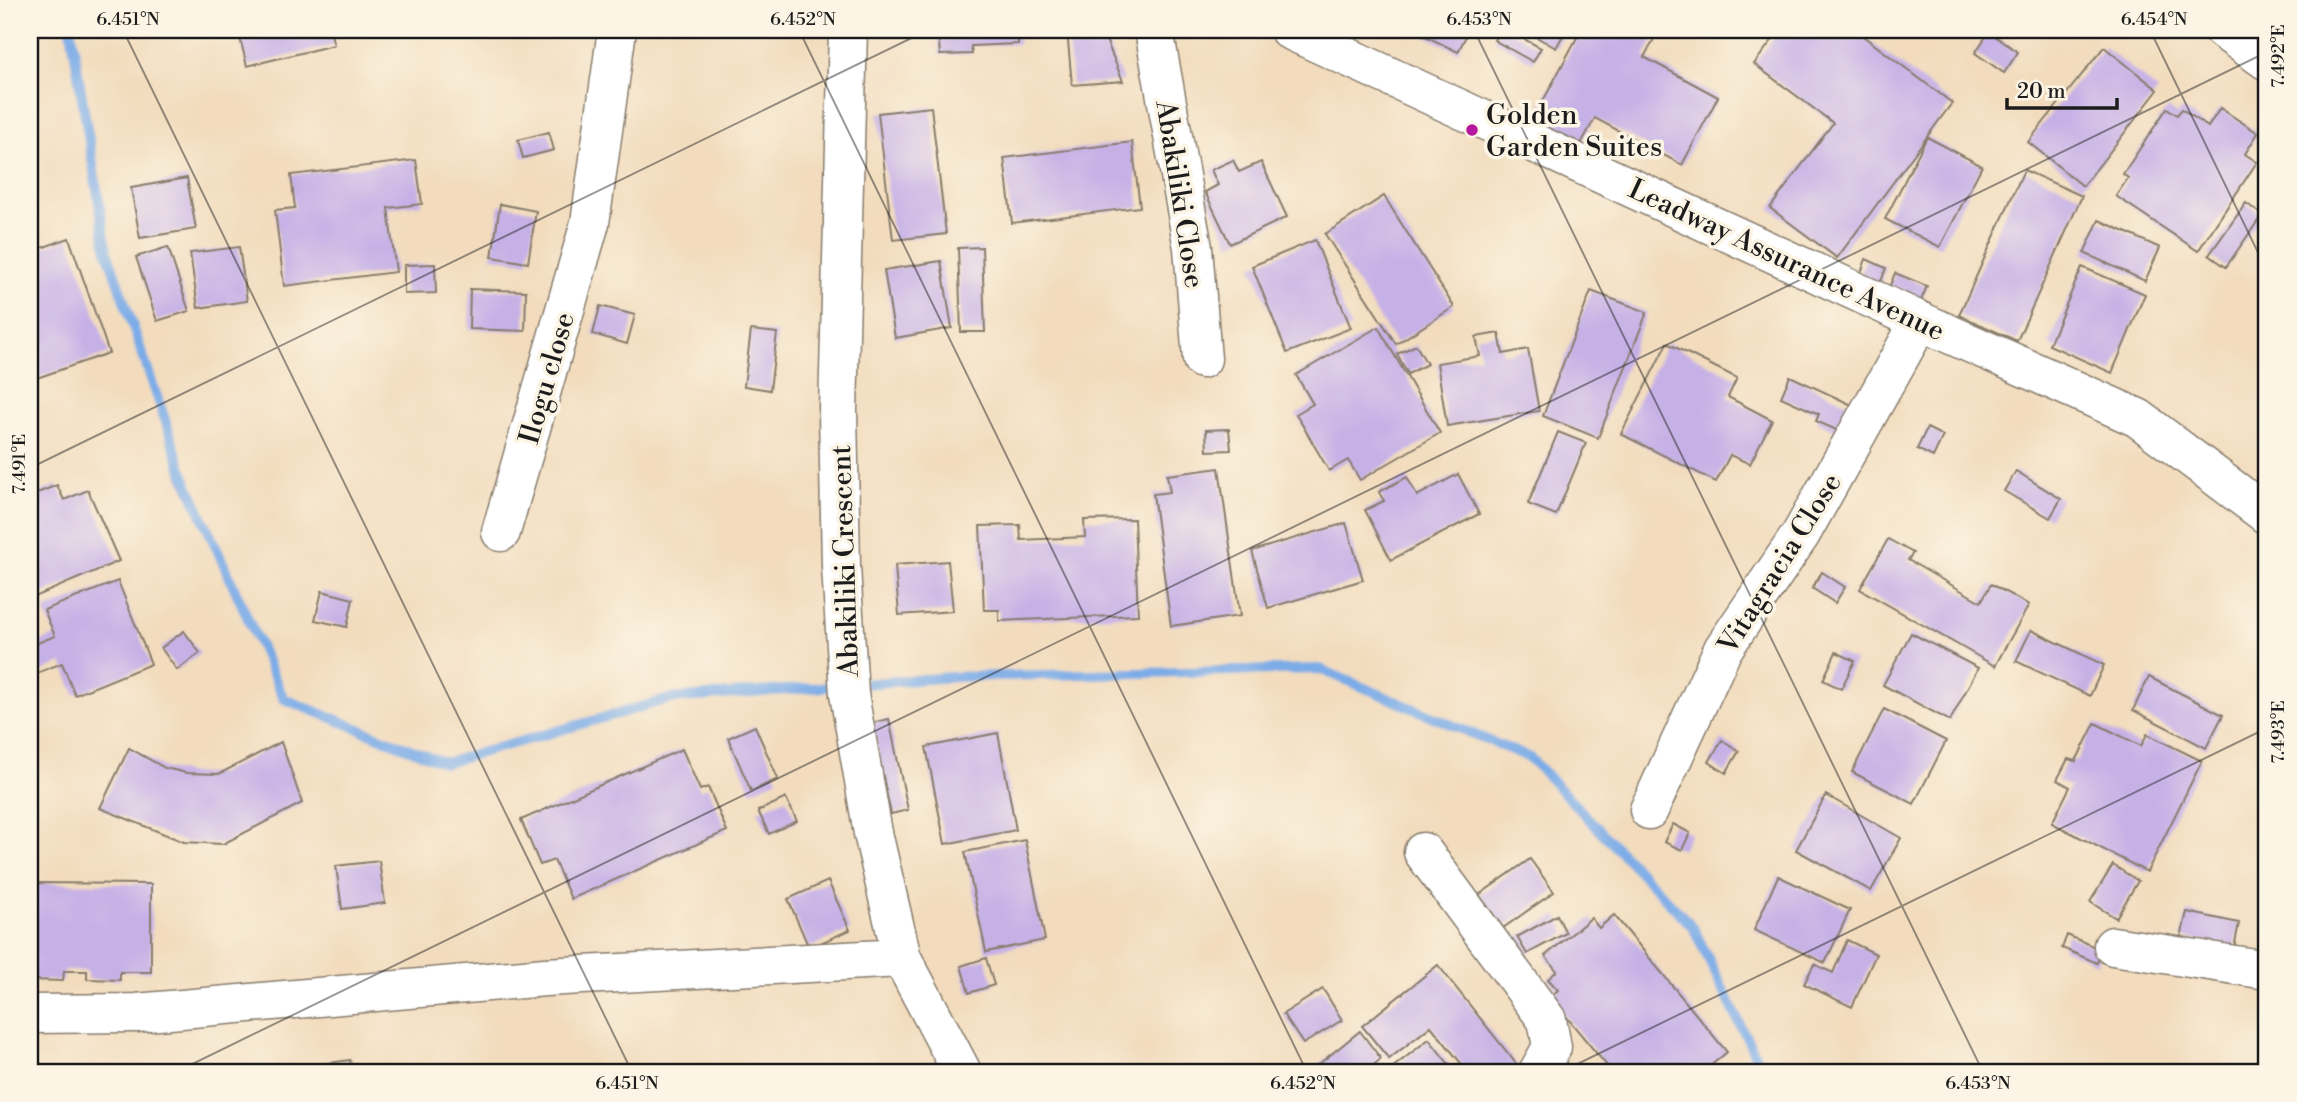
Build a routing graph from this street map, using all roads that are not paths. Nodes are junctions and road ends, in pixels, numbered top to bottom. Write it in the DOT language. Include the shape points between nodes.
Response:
graph roads {
  1 [pos="618,30"];
  2 [pos="848,30"];
  3 [pos="1154,30"];
  4 [pos="1289,30"];
  5 [pos="2223,30"];
  6 [pos="2267,61"];
  7 [pos="1920,321"];
  8 [pos="1202,359"];
  9 [pos="2267,515"];
  10 [pos="502,532"];
  11 [pos="1649,810"];
  12 [pos="1423,852"];
  13 [pos="2113,946"];
  14 [pos="902,958"];
  15 [pos="2267,970"];
  16 [pos="30,1014"];
  17 [pos="962,1072"];
  18 [pos="1538,1072"];
  1 -- 10 [label="street, Ilogu close" via="590,223"];
  2 -- 14 [label="street, Abakiliki Crescent" via="838,411 841,567 848,677 873,833"];
  3 -- 8 [label="street, Abakiliki Close" via="1193,248"];
  4 -- 7 [label="street, Leadway Assurance Avenue"];
  5 -- 6 [label="street"];
  7 -- 9 [label="street, Leadway Assurance Avenue" via="2138,418"];
  7 -- 11 [label="street, Vitagracia Close" via="1801,534 1723,649"];
  12 -- 18 [label="street" via="1547,1020 1552,1047"];
  13 -- 15 [label="street"];
  14 -- 16 [label="street" via="545,976 136,1013"];
  14 -- 17 [label="street, Abakiliki Crescent"];
}
